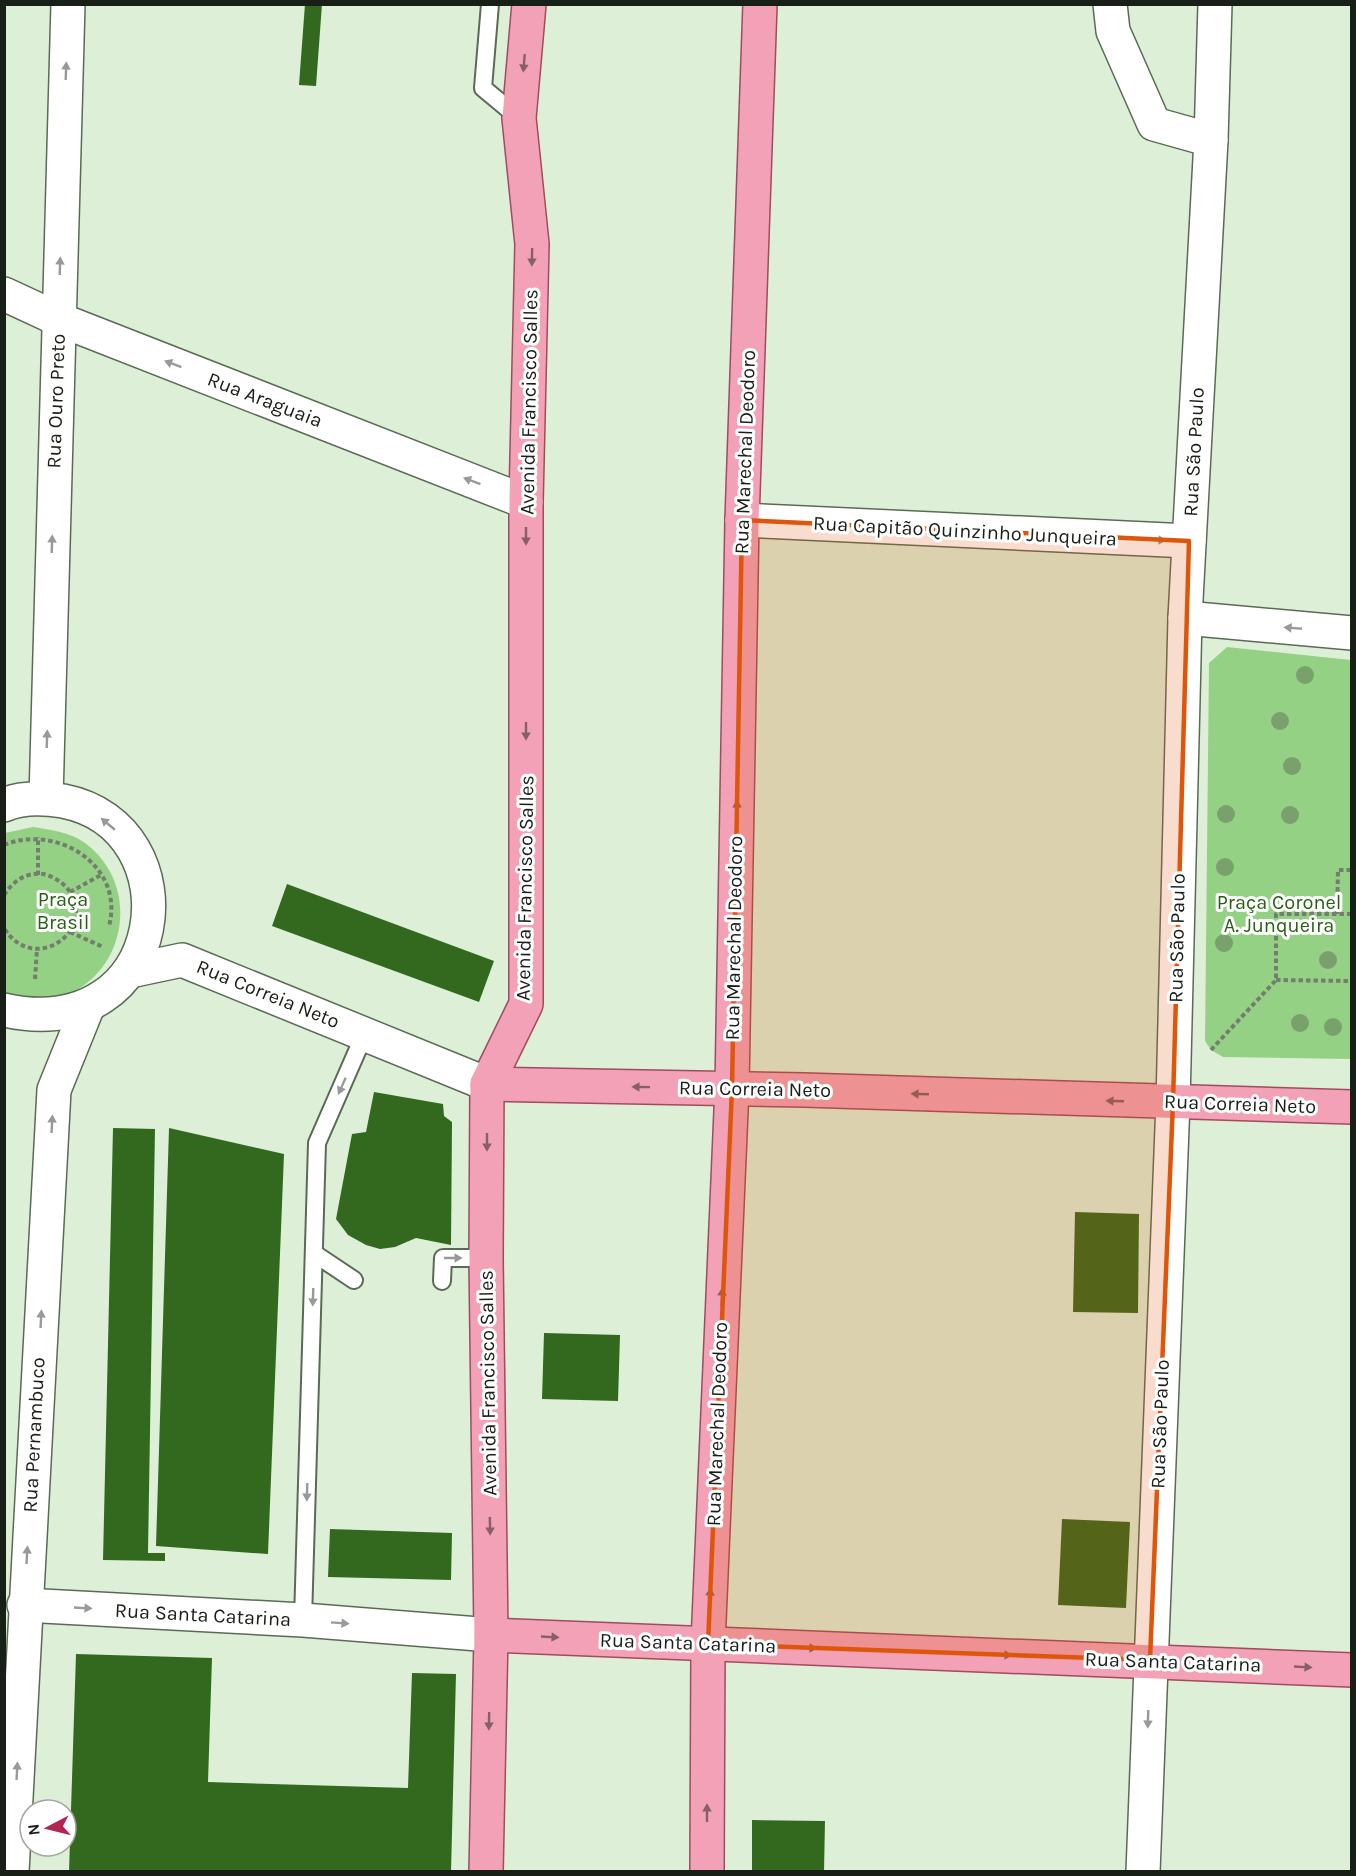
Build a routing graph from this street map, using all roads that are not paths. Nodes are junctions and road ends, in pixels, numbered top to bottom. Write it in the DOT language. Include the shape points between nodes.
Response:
graph roads {
  1 [pos="68,4"];
  2 [pos="490,4"];
  3 [pos="529,4"];
  4 [pos="760,4"];
  5 [pos="1110,4"];
  6 [pos="1215,4"];
  7 [pos="519,118"];
  8 [pos="1211,140"];
  9 [pos="4,294"];
  10 [pos="58,319"];
  11 [pos="526,502"];
  12 [pos="742,520"];
  13 [pos="1189,541"];
  14 [pos="1185,618"];
  15 [pos="1352,633"];
  16 [pos="46,798"];
  17 [pos="4,805"];
  18 [pos="150,901"];
  19 [pos="182,960"];
  20 [pos="130,971"];
  21 [pos="88,1006"];
  22 [pos="4,1010"];
  23 [pos="365,1033"];
  24 [pos="487,1084"];
  25 [pos="732,1088"];
  26 [pos="1173,1102"];
  27 [pos="1352,1107"];
  28 [pos="315,1254"];
  29 [pos="486,1258"];
  30 [pos="354,1280"];
  31 [pos="442,1281"];
  32 [pos="24,1605"];
  33 [pos="303,1620"];
  34 [pos="491,1635"];
  35 [pos="708,1644"];
  36 [pos="1150,1660"];
  37 [pos="1352,1670"];
  38 [pos="12,1872"];
  39 [pos="486,1872"];
  40 [pos="707,1872"];
  41 [pos="1143,1872"];
  10 -- 1 [label="street, Rua Ouro Preto, one-way"];
  2 -- 7 [label="lane" via="483,88"];
  3 -- 7 [label="main road, Avenida Francisco Salles, one-way"];
  4 -- 12 [label="main road, Rua Marechal Deodoro"];
  5 -- 8 [label="street" via="1113,31 1154,124"];
  6 -- 8 [label="street, Rua São Paulo"];
  7 -- 11 [label="main road, Avenida Francisco Salles, one-way" via="532,244"];
  8 -- 13 [label="street, Rua São Paulo"];
  9 -- 10 [label="street, Rua Araguaia"];
  11 -- 10 [label="street, Rua Araguaia, one-way"];
  16 -- 10 [label="street, Rua Ouro Preto, one-way"];
  11 -- 24 [label="main road, Avenida Francisco Salles, one-way" via="526,1004"];
  12 -- 13 [label="street, Rua Capitão Quinzinho Junqueira, one-way"];
  25 -- 12 [label="main road, Rua Marechal Deodoro, one-way"];
  13 -- 14 [label="street, Rua São Paulo"];
  15 -- 14 [label="street, one-way"];
  14 -- 26 [label="street, Rua São Paulo"];
  16 -- 17 [label="street"];
  18 -- 16 [label="street, one-way" via="143,870 128,841 105,819 77,804"];
  18 -- 19 [label="street, Rua Correia Neto"];
  18 -- 20 [label="street" via="146,933"];
  19 -- 20 [label="street, Rua Correia Neto"];
  19 -- 23 [label="street, Rua Correia Neto"];
  20 -- 21 [label="street" via="111,991"];
  21 -- 22 [label="street" via="61,1015 32,1016"];
  32 -- 21 [label="street, Rua Pernambuco, one-way" via="54,1090"];
  23 -- 24 [label="street, Rua Correia Neto"];
  23 -- 28 [label="lane, one-way" via="317,1143"];
  25 -- 24 [label="main road, Rua Correia Neto, one-way"];
  24 -- 29 [label="main road, Avenida Francisco Salles, one-way"];
  26 -- 25 [label="main road, Rua Correia Neto, one-way"];
  35 -- 25 [label="main road, Rua Marechal Deodoro, one-way"];
  26 -- 27 [label="main road, Rua Correia Neto"];
  26 -- 36 [label="street, Rua São Paulo"];
  28 -- 30 [label="lane"];
  28 -- 33 [label="lane, one-way"];
  31 -- 29 [label="lane, one-way" via="443,1258"];
  29 -- 34 [label="main road, Avenida Francisco Salles, one-way"];
  32 -- 33 [label="street, Rua Santa Catarina, one-way"];
  38 -- 32 [label="street, Rua Pernambuco, one-way"];
  33 -- 34 [label="street, Rua Santa Catarina, one-way"];
  34 -- 35 [label="main road, Rua Santa Catarina, one-way"];
  34 -- 39 [label="main road, Avenida Francisco Salles, one-way"];
  35 -- 36 [label="main road, Rua Santa Catarina, one-way"];
  40 -- 35 [label="main road, Rua Marechal Deodoro, one-way"];
  36 -- 37 [label="main road, Rua Santa Catarina, one-way"];
  36 -- 41 [label="street, Rua São Paulo, one-way"];
}
